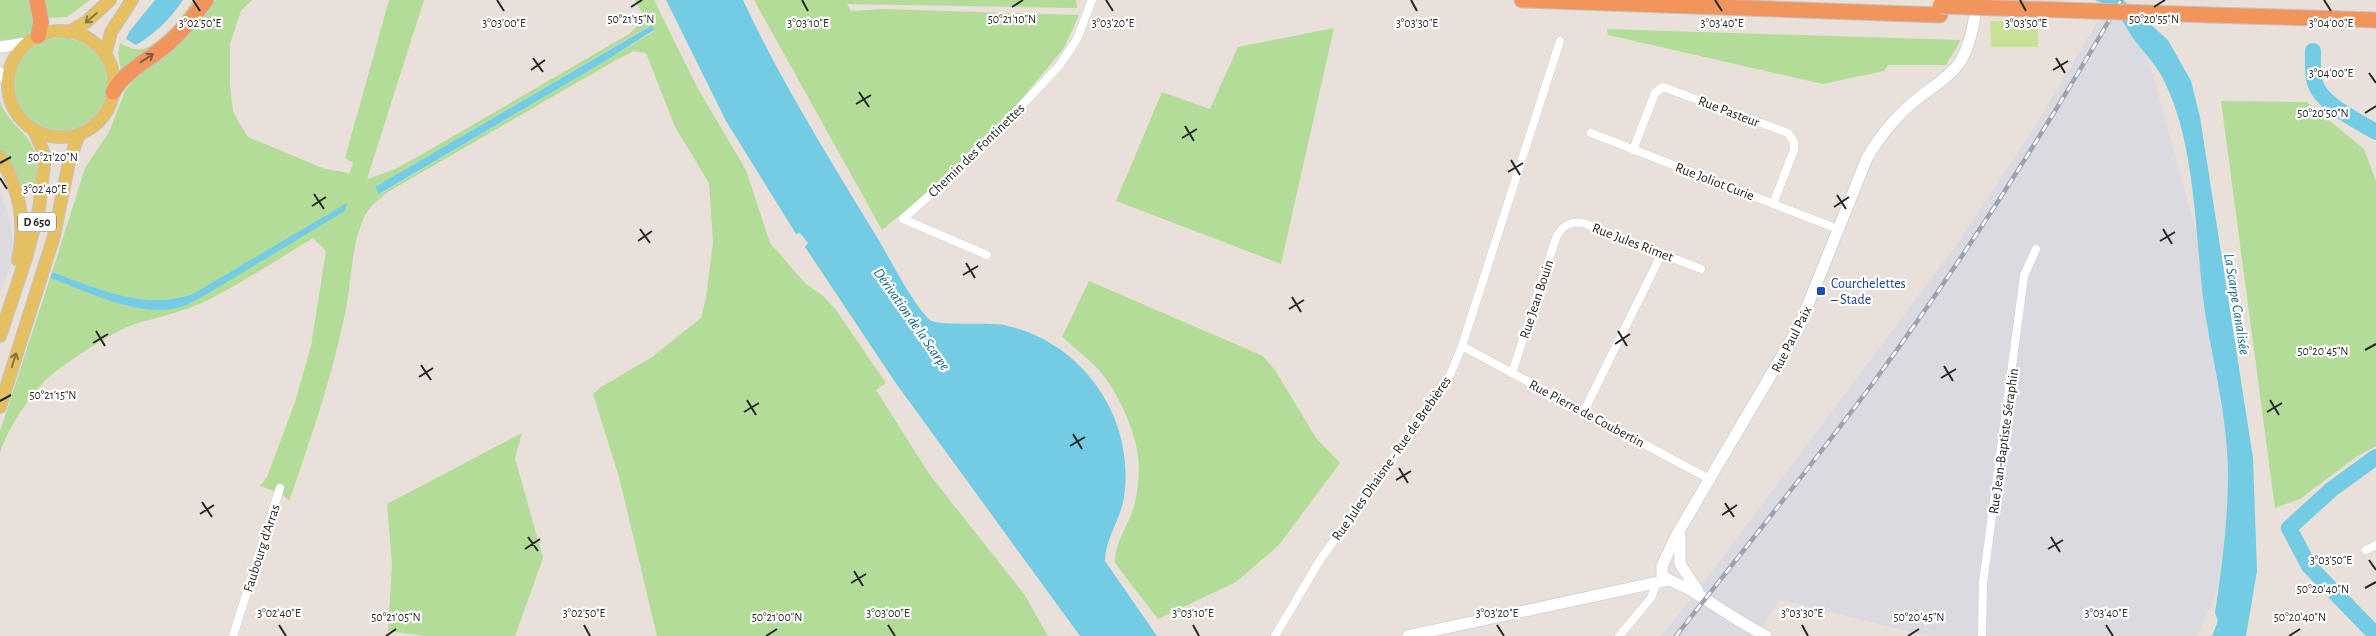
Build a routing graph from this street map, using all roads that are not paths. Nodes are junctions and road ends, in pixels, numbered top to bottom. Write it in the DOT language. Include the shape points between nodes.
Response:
graph roads {
  1 [pos="37,0"];
  2 [pos="110,0"];
  3 [pos="132,0"];
  4 [pos="206,0"];
  5 [pos="1092,0"];
  6 [pos="1522,0"];
  7 [pos="1730,0"];
  8 [pos="1978,0"];
  9 [pos="1940,10"];
  10 [pos="2211,19"];
  11 [pos="2376,20"];
  12 [pos="2376,27"];
  13 [pos="69,32"];
  14 [pos="33,40"];
  15 [pos="1560,41"];
  16 [pos="0,47"];
  17 [pos="105,55"];
  18 [pos="4,77"];
  19 [pos="113,92"];
  20 [pos="34,130"];
  21 [pos="1591,133"];
  22 [pos="79,134"];
  23 [pos="1633,150"];
  24 [pos="0,157"];
  25 [pos="1773,204"];
  26 [pos="1564,227"];
  27 [pos="1838,229"];
  28 [pos="2036,249"];
  29 [pos="1662,253"];
  30 [pos="987,256"];
  31 [pos="1701,269"];
  32 [pos="8,312"];
  33 [pos="0,336"];
  34 [pos="1462,346"];
  35 [pos="1512,373"];
  36 [pos="0,407"];
  37 [pos="1584,411"];
  38 [pos="1711,480"];
  39 [pos="280,488"];
  40 [pos="1683,527"];
  41 [pos="2376,545"];
  42 [pos="2366,550"];
  43 [pos="1663,565"];
  44 [pos="1681,567"];
  45 [pos="1669,580"];
  46 [pos="1656,584"];
  47 [pos="1640,586"];
  48 [pos="1704,598"];
  49 [pos="233,636"];
  50 [pos="1275,636"];
  51 [pos="1408,636"];
  52 [pos="1619,636"];
  53 [pos="1766,636"];
  54 [pos="1982,636"];
  1 -- 14 [label="highway" via="41,22"];
  2 -- 13 [label="main road, one-way" via="86,22"];
  3 -- 17 [label="main road" via="111,32"];
  19 -- 4 [label="highway, one-way" via="128,71 176,36"];
  5 -- 30 [label="street, Chemin des Fontinettes" via="1081,31 1059,66 978,152 903,219"];
  6 -- 9 [label="highway"];
  7 -- 9 [label="highway"];
  8 -- 27 [label="street, Rue Paul Paix" via="1960,61 1949,74 1903,111 1880,138 1863,167"];
  9 -- 10 [label="highway"];
  10 -- 11 [label="highway"];
  10 -- 12 [label="highway"];
  13 -- 14 [label="main road" via="56,32"];
  13 -- 17 [label="main road" via="92,42"];
  14 -- 16 [label="street"];
  14 -- 18 [label="main road" via="15,57"];
  15 -- 34 [label="street, Rue Jules Dhaisne - Rue de Brebières"];
  17 -- 19 [label="main road" via="112,73"];
  18 -- 20 [label="main road" via="12,106 19,118"];
  19 -- 22 [label="main road" via="104,116"];
  20 -- 22 [label="main road" via="59,138"];
  20 -- 32 [label="main road, D 650" via="45,156 44,182 34,230"];
  21 -- 23 [label="street, Rue Joliot Curie"];
  36 -- 22 [label="main road, D 650, one-way" via="54,236 69,162"];
  23 -- 25 [label="street, Rue Joliot Curie"];
  23 -- 25 [label="street, Rue Pasteur" via="1655,93 1660,88 1670,88 1788,134 1794,142 1794,150"];
  24 -- 32 [label="main road" via="17,195 22,230"];
  25 -- 27 [label="street, Rue Joliot Curie"];
  26 -- 29 [label="street, Rue Jules Rimet" via="1578,222 1586,224"];
  26 -- 35 [label="street, Rue Jean Bouin" via="1556,238"];
  27 -- 38 [label="street, Rue Paul Paix" via="1797,331"];
  28 -- 54 [label="street, Rue Jean-Baptiste Séraphin" via="2024,276 1983,583"];
  29 -- 31 [label="street, Rue Jules Rimet"];
  29 -- 37 [label="street"];
  32 -- 33 [label="main road, D 650"];
  34 -- 35 [label="street, Rue Pierre de Coubertin"];
  34 -- 50 [label="street, Rue Jules Dhaisne - Rue de Brebières" via="1442,389 1320,560"];
  35 -- 37 [label="street, Rue Pierre de Coubertin"];
  37 -- 38 [label="street, Rue Pierre de Coubertin"];
  38 -- 40 [label="street, Rue Paul Paix"];
  39 -- 49 [label="street, Faubourg d'Arras"];
  40 -- 43 [label="street, Rue Paul Paix"];
  40 -- 44 [label="street, Rue Paul Paix" via="1678,544"];
  41 -- 42 [label="street"];
  43 -- 44 [label="street" via="1672,560"];
  43 -- 45 [label="street" via="1662,574"];
  43 -- 47 [label="street, Rue Paul Paix"];
  44 -- 45 [label="street" via="1678,578"];
  44 -- 48 [label="street"];
  45 -- 46 [label="street"];
  45 -- 48 [label="street"];
  46 -- 47 [label="street"];
  46 -- 52 [label="street" via="1651,598"];
  47 -- 51 [label="street"];
  48 -- 53 [label="street"];
}
